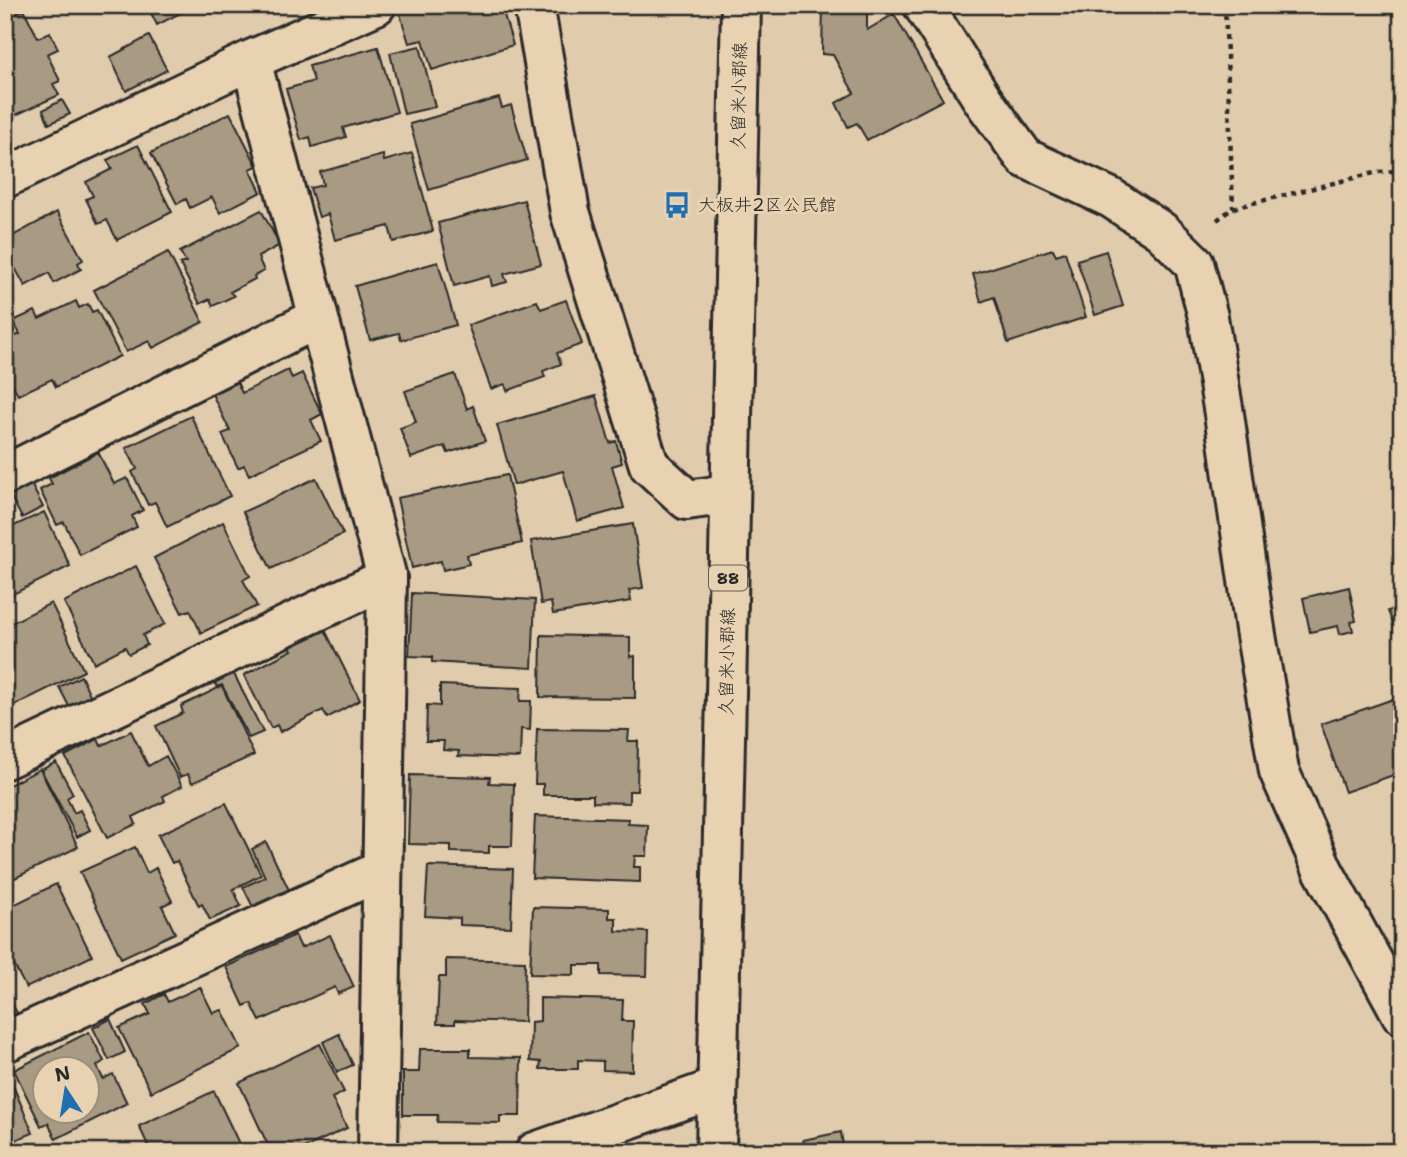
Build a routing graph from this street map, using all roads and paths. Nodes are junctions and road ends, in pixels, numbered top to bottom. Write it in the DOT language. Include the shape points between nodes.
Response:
graph roads {
  1 [pos="376,5"];
  2 [pos="534,5"];
  3 [pos="741,5"];
  4 [pos="923,5"];
  5 [pos="1225,5"];
  6 [pos="251,60"];
  7 [pos="1402,170"];
  8 [pos="5,178"];
  9 [pos="1233,208"];
  10 [pos="1180,248"];
  11 [pos="318,318"];
  12 [pos="5,475"];
  13 [pos="730,494"];
  14 [pos="387,578"];
  15 [pos="5,759"];
  16 [pos="382,870"];
  17 [pos="1402,1015"];
  18 [pos="5,1042"];
  19 [pos="717,1088"];
  20 [pos="378,1152"];
  21 [pos="535,1152"];
  22 [pos="716,1152"];
  1 -- 6 [label="street"];
  2 -- 13 [label="street" via="570,212 649,465 687,500"];
  3 -- 13 [label="street, 久留米小郡線 / 88"];
  4 -- 10 [label="street" via="1025,158 1111,198"];
  5 -- 9 [label="path"];
  6 -- 8 [label="street"];
  6 -- 11 [label="street"];
  7 -- 9 [label="path"];
  9 -- 10 [label="path"];
  10 -- 17 [label="street" via="1194,262 1208,317 1279,771 1323,870"];
  11 -- 12 [label="street"];
  11 -- 14 [label="street"];
  13 -- 19 [label="street, 久留米小郡線 / 88"];
  14 -- 15 [label="street"];
  14 -- 16 [label="street"];
  16 -- 18 [label="street"];
  16 -- 20 [label="street"];
  19 -- 21 [label="street"];
  19 -- 22 [label="street, 久留米小郡線 / 88"];
}
